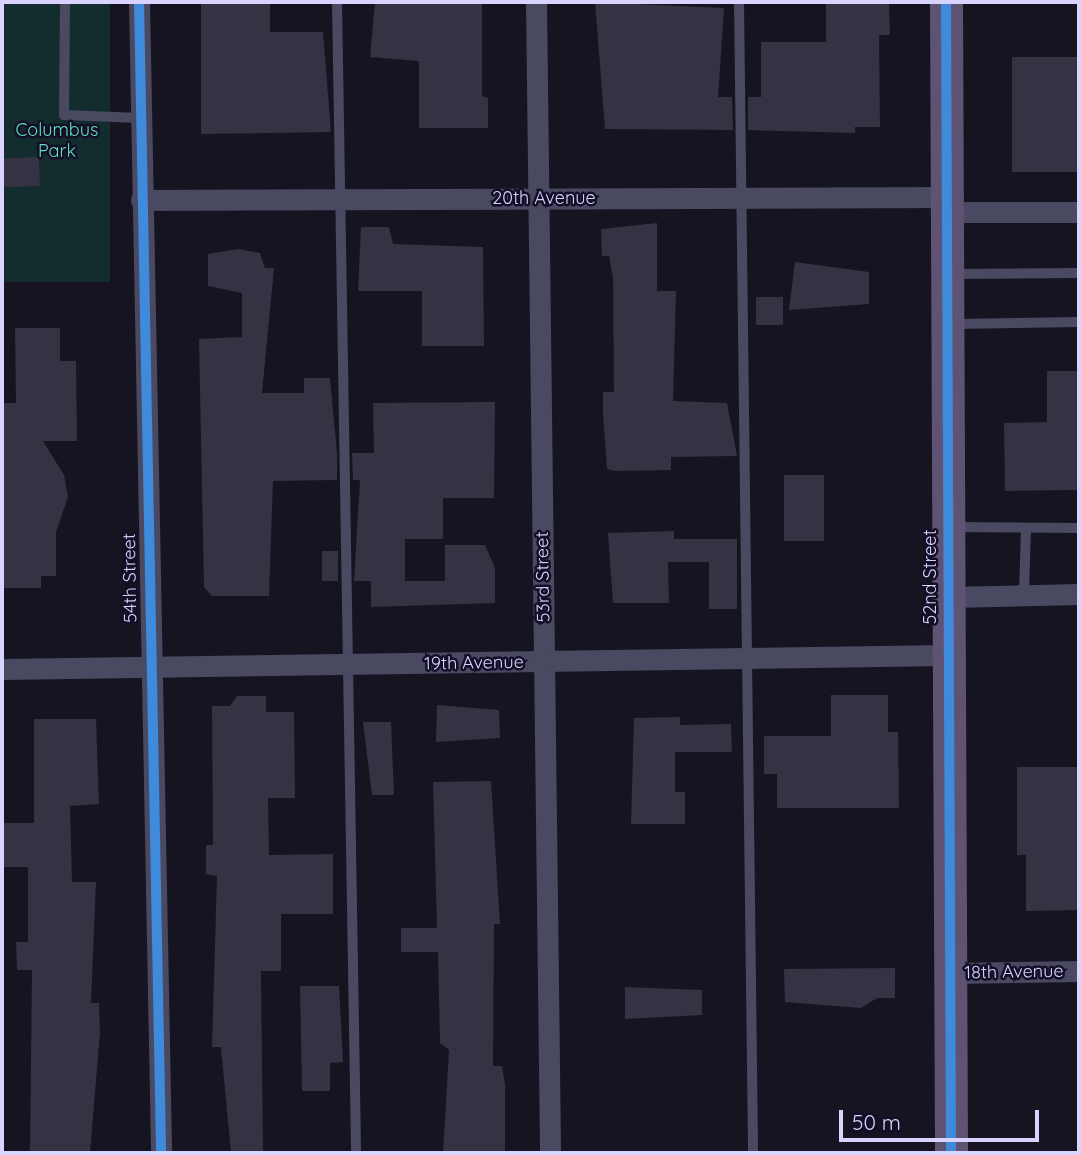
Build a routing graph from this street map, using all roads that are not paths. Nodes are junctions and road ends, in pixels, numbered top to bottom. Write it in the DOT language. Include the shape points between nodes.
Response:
graph roads {
  1 [pos="65,2"];
  2 [pos="139,2"];
  3 [pos="337,2"];
  4 [pos="536,2"];
  5 [pos="739,2"];
  6 [pos="946,2"];
  7 [pos="140,118"];
  8 [pos="536,198"];
  9 [pos="741,198"];
  10 [pos="338,199"];
  11 [pos="141,200"];
  12 [pos="947,204"];
  13 [pos="1079,212"];
  14 [pos="1079,273"];
  15 [pos="947,274"];
  16 [pos="1079,323"];
  17 [pos="947,324"];
  18 [pos="948,527"];
  19 [pos="1026,528"];
  20 [pos="1079,528"];
  21 [pos="1079,594"];
  22 [pos="1024,595"];
  23 [pos="948,597"];
  24 [pos="947,656"];
  25 [pos="745,659"];
  26 [pos="544,662"];
  27 [pos="350,666"];
  28 [pos="149,667"];
  29 [pos="2,669"];
  30 [pos="1079,971"];
  31 [pos="949,973"];
  32 [pos="161,1153"];
  33 [pos="356,1153"];
  34 [pos="550,1153"];
  35 [pos="753,1153"];
  36 [pos="951,1153"];
  1 -- 7 [label="lane" via="64,115"];
  2 -- 7 [label="street, 54th Street"];
  3 -- 10 [label="lane"];
  4 -- 8 [label="street, 53rd Street"];
  5 -- 9 [label="lane"];
  6 -- 12 [label="main road, 52nd Street"];
  7 -- 11 [label="street, 54th Street"];
  8 -- 9 [label="street, 20th Avenue"];
  8 -- 10 [label="street, 20th Avenue"];
  8 -- 26 [label="street, 53rd Street"];
  9 -- 12 [label="street, 20th Avenue"];
  9 -- 25 [label="lane"];
  10 -- 11 [label="street, 20th Avenue"];
  10 -- 27 [label="lane"];
  11 -- 28 [label="street, 54th Street"];
  12 -- 13 [label="street, 20th Avenue"];
  12 -- 15 [label="main road, 52nd Street"];
  14 -- 15 [label="lane"];
  15 -- 17 [label="main road, 52nd Street"];
  16 -- 17 [label="lane"];
  17 -- 18 [label="main road, 52nd Street"];
  18 -- 19 [label="lane"];
  18 -- 23 [label="main road, 52nd Street"];
  19 -- 20 [label="lane"];
  19 -- 22 [label="lane"];
  21 -- 22 [label="street"];
  22 -- 23 [label="street"];
  23 -- 24 [label="main road, 52nd Street"];
  24 -- 25 [label="street, 19th Avenue"];
  24 -- 31 [label="main road, 52nd Street"];
  25 -- 26 [label="street, 19th Avenue"];
  25 -- 35 [label="lane"];
  26 -- 27 [label="street, 19th Avenue"];
  26 -- 34 [label="street, 53rd Street"];
  27 -- 28 [label="street, 19th Avenue"];
  27 -- 33 [label="lane"];
  28 -- 29 [label="street, 19th Avenue"];
  28 -- 32 [label="street, 54th Street"];
  30 -- 31 [label="street, 18th Avenue"];
  31 -- 36 [label="main road, 52nd Street"];
}
